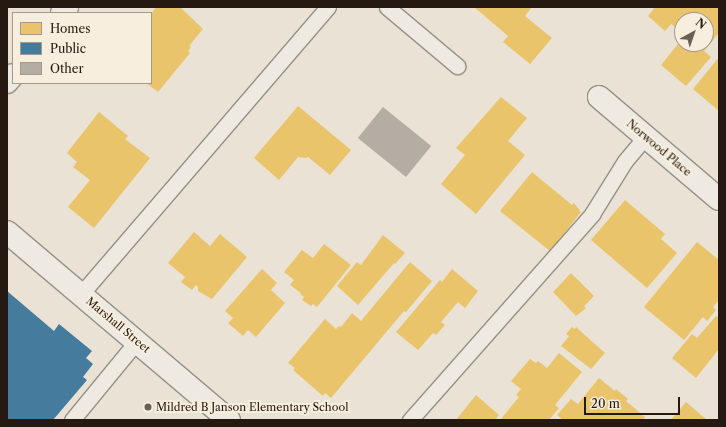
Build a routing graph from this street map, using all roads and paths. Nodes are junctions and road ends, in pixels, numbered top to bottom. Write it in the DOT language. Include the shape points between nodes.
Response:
graph roads {
  1 [pos="328,7"];
  2 [pos="387,7"];
  3 [pos="457,66"];
  4 [pos="599,96"];
  5 [pos="646,136"];
  6 [pos="719,199"];
  7 [pos="7,232"];
  8 [pos="81,294"];
  9 [pos="137,341"];
  10 [pos="72,420"];
  11 [pos="229,420"];
  12 [pos="410,420"];
  1 -- 8 [label="lane"];
  2 -- 3 [label="lane"];
  4 -- 5 [label="street, Norwood Place"];
  5 -- 6 [label="street, Norwood Place"];
  5 -- 12 [label="lane" via="625,161 592,214"];
  7 -- 8 [label="street, Marshall Street"];
  8 -- 9 [label="street, Marshall Street"];
  9 -- 10 [label="lane"];
  9 -- 11 [label="street, Marshall Street"];
}
